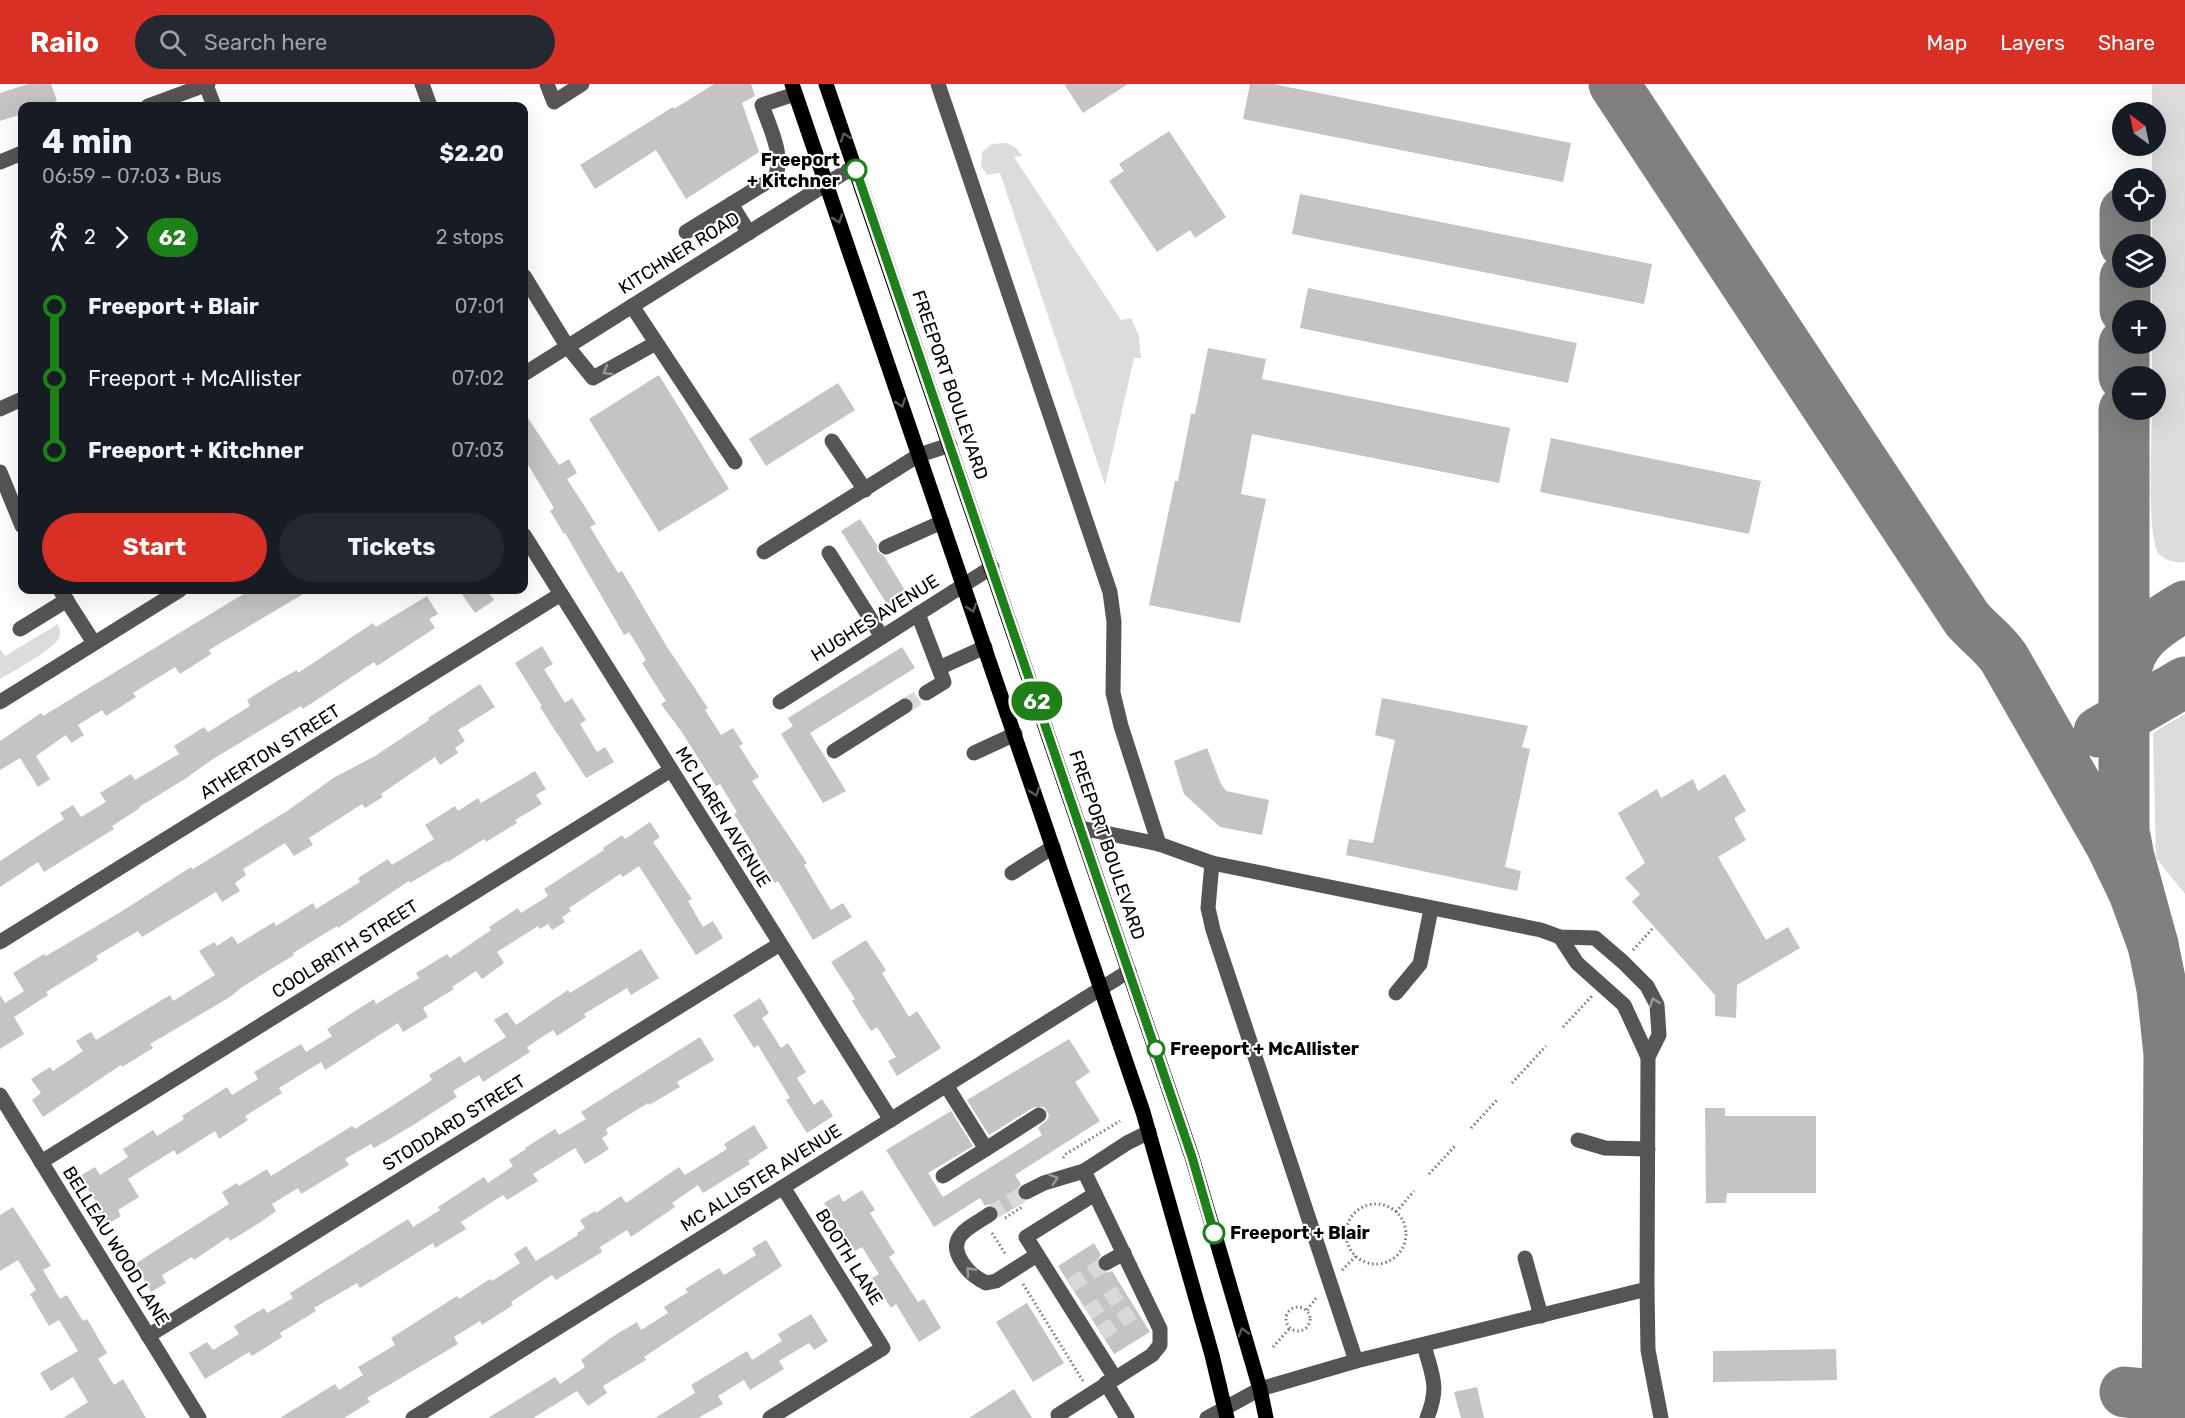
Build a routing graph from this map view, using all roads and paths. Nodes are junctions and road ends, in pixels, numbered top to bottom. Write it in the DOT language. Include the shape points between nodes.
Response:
graph roads {
  1 [pos="207,84"];
  2 [pos="422,84"];
  3 [pos="547,84"];
  4 [pos="582,84"];
  5 [pos="826,84"];
  6 [pos="938,84"];
  7 [pos="794,89"];
  8 [pos="159,102"];
  9 [pos="213,102"];
  10 [pos="429,102"];
  11 [pos="18,155"];
  12 [pos="0,162"];
  13 [pos="855,166"];
  14 [pos="826,184"];
  15 [pos="731,204"];
  16 [pos="686,232"];
  17 [pos="749,233"];
  18 [pos="528,283"];
  19 [pos="632,306"];
  20 [pos="656,343"];
  21 [pos="567,346"];
  22 [pos="528,371"];
  23 [pos="18,401"];
  24 [pos="0,409"];
  25 [pos="832,441"];
  26 [pos="950,445"];
  27 [pos="919,455"];
  28 [pos="735,462"];
  29 [pos="0,472"];
  30 [pos="864,490"];
  31 [pos="18,516"];
  32 [pos="942,522"];
  33 [pos="528,541"];
  34 [pos="886,547"];
  35 [pos="764,552"];
  36 [pos="829,553"];
  37 [pos="992,567"];
  38 [pos="964,585"];
  39 [pos="174,594"];
  40 [pos="561,594"];
  41 [pos="64,595"];
  42 [pos="918,614"];
  43 [pos="20,629"];
  44 [pos="882,637"];
  45 [pos="94,643"];
  46 [pos="985,647"];
  47 [pos="939,668"];
  48 [pos="926,693"];
  49 [pos="0,702"];
  50 [pos="780,702"];
  51 [pos="905,706"];
  52 [pos="1015,734"];
  53 [pos="834,751"];
  54 [pos="974,753"];
  55 [pos="671,770"];
  56 [pos="1081,828"];
  57 [pos="1159,844"];
  58 [pos="1053,847"];
  59 [pos="1212,863"];
  60 [pos="1012,873"];
  61 [pos="1431,909"];
  62 [pos="1654,927"];
  63 [pos="1560,937"];
  64 [pos="0,942"];
  65 [pos="780,944"];
  66 [pos="1630,954"];
  67 [pos="1129,971"];
  68 [pos="1102,988"];
  69 [pos="1595,992"];
  70 [pos="1396,993"];
  71 [pos="1563,1027"];
  72 [pos="1546,1046"];
  73 [pos="1648,1057"];
  74 [pos="1512,1083"];
  75 [pos="946,1085"];
  76 [pos="0,1095"];
  77 [pos="1497,1100"];
  78 [pos="1039,1115"];
  79 [pos="891,1120"];
  80 [pos="1471,1128"];
  81 [pos="1149,1132"];
  82 [pos="1578,1140"];
  83 [pos="1456,1145"];
  84 [pos="986,1149"];
  85 [pos="1648,1149"];
  86 [pos="41,1162"];
  87 [pos="1084,1171"];
  88 [pos="1429,1174"];
  89 [pos="943,1176"];
  90 [pos="783,1187"];
  91 [pos="1414,1191"];
  92 [pos="1026,1192"];
  93 [pos="1095,1194"];
  94 [pos="1396,1212"];
  95 [pos="990,1214"];
  96 [pos="1124,1253"];
  97 [pos="1037,1255"];
  98 [pos="1356,1256"];
  99 [pos="1525,1258"];
  100 [pos="1107,1263"];
  101 [pos="1339,1273"];
  102 [pos="1137,1281"];
  103 [pos="1647,1289"];
  104 [pos="1124,1290"];
  105 [pos="1321,1293"];
  106 [pos="1307,1310"];
  107 [pos="1540,1316"];
  108 [pos="1290,1328"];
  109 [pos="148,1336"];
  110 [pos="1424,1345"];
  111 [pos="1273,1347"];
  112 [pos="1356,1361"];
  113 [pos="1111,1381"];
  114 [pos="1260,1389"];
  115 [pos="1226,1413"];
  116 [pos="1058,1414"];
  117 [pos="199,1418"];
  118 [pos="413,1418"];
  119 [pos="770,1418"];
  120 [pos="1128,1418"];
  121 [pos="1207,1418"];
  122 [pos="1266,1418"];
  123 [pos="1426,1418"];
  124 [pos="1661,1418"];
  1 -- 8 [label="street"];
  1 -- 9 [label="street"];
  2 -- 10 [label="street"];
  3 -- 4 [label="street" via="554,102"];
  13 -- 5 [label="main road, FREEPORT BOULEVARD, one-way"];
  6 -- 57 [label="street" via="1110,592 1114,622 1113,693"];
  7 -- 14 [label="main road"];
  7 -- 15 [label="street" via="762,105 779,170 775,177"];
  11 -- 12 [label="street"];
  13 -- 14 [label="street, KITCHNER ROAD"];
  13 -- 26 [label="main road, FREEPORT BOULEVARD"];
  14 -- 17 [label="street, KITCHNER ROAD"];
  14 -- 27 [label="main road, one-way"];
  15 -- 16 [label="street"];
  15 -- 17 [label="street"];
  17 -- 19 [label="street, KITCHNER ROAD"];
  18 -- 21 [label="street"];
  19 -- 20 [label="street"];
  19 -- 21 [label="street, KITCHNER ROAD"];
  20 -- 21 [label="street, one-way" via="593,378"];
  20 -- 28 [label="street"];
  21 -- 22 [label="street, KITCHNER ROAD"];
  23 -- 24 [label="street"];
  25 -- 30 [label="street"];
  26 -- 27 [label="street"];
  26 -- 37 [label="main road, FREEPORT BOULEVARD"];
  27 -- 30 [label="street"];
  27 -- 32 [label="main road"];
  29 -- 31 [label="street"];
  30 -- 35 [label="street"];
  32 -- 34 [label="street"];
  32 -- 38 [label="main road"];
  33 -- 40 [label="street, MC LAREN AVENUE"];
  36 -- 44 [label="street"];
  37 -- 38 [label="street, HUGHES AVENUE"];
  37 -- 56 [label="main road, FREEPORT BOULEVARD"];
  38 -- 42 [label="street, HUGHES AVENUE"];
  38 -- 46 [label="main road, one-way"];
  39 -- 45 [label="street"];
  40 -- 55 [label="street, MC LAREN AVENUE"];
  40 -- 64 [label="street, ATHERTON STREET"];
  41 -- 43 [label="street"];
  41 -- 45 [label="street"];
  42 -- 44 [label="street, HUGHES AVENUE"];
  42 -- 47 [label="street"];
  44 -- 50 [label="street, HUGHES AVENUE"];
  45 -- 49 [label="street"];
  46 -- 47 [label="street"];
  46 -- 52 [label="main road"];
  47 -- 48 [label="street" via="944,681"];
  51 -- 53 [label="street"];
  52 -- 54 [label="street"];
  52 -- 58 [label="main road, one-way"];
  55 -- 65 [label="street, MC LAREN AVENUE"];
  55 -- 86 [label="street, COOLBRITH STREET"];
  56 -- 57 [label="street"];
  56 -- 67 [label="main road, FREEPORT BOULEVARD"];
  57 -- 59 [label="street"];
  58 -- 60 [label="street"];
  58 -- 68 [label="main road"];
  59 -- 61 [label="street"];
  59 -- 112 [label="street" via="1208,908 1213,930"];
  61 -- 63 [label="street"];
  61 -- 70 [label="street" via="1420,964"];
  62 -- 66 [label="path"];
  63 -- 73 [label="street" via="1577,963 1624,1005"];
  73 -- 63 [label="street, one-way" via="1659,1035 1657,1005 1647,986 1595,939"];
  65 -- 79 [label="street, MC LAREN AVENUE"];
  65 -- 109 [label="street, STODDARD STREET"];
  67 -- 68 [label="street, MC ALLISTER AVENUE"];
  114 -- 67 [label="main road, FREEPORT BOULEVARD, one-way" via="1192,1157"];
  68 -- 75 [label="street, MC ALLISTER AVENUE"];
  68 -- 81 [label="main road"];
  69 -- 71 [label="path"];
  72 -- 74 [label="path"];
  73 -- 85 [label="street"];
  75 -- 79 [label="street, MC ALLISTER AVENUE"];
  75 -- 84 [label="street"];
  76 -- 86 [label="street, BELLEAU WOOD LANE"];
  77 -- 80 [label="path"];
  78 -- 84 [label="street"];
  79 -- 90 [label="street, MC ALLISTER AVENUE"];
  81 -- 87 [label="street"];
  81 -- 115 [label="main road"];
  82 -- 85 [label="street" via="1605,1148"];
  83 -- 88 [label="path"];
  84 -- 89 [label="street"];
  85 -- 103 [label="street"];
  86 -- 109 [label="street, BELLEAU WOOD LANE"];
  92 -- 87 [label="street, one-way"];
  87 -- 93 [label="street"];
  90 -- 118 [label="street, MC ALLISTER AVENUE"];
  90 -- 119 [label="street, BOOTH LANE" via="882,1348"];
  91 -- 94 [label="path"];
  93 -- 96 [label="street"];
  93 -- 97 [label="street" via="1026,1237"];
  94 -- 98 [label="path" via="1374,1204 1356,1212 1347,1229 1350,1248"];
  94 -- 98 [label="path" via="1405,1224 1405,1243 1400,1252 1384,1263"];
  97 -- 95 [label="street, one-way" via="996,1281 986,1283 977,1279 956,1253 955,1244"];
  96 -- 100 [label="street"];
  96 -- 102 [label="street"];
  97 -- 113 [label="street" via="1066,1289 1095,1336"];
  98 -- 101 [label="path"];
  99 -- 107 [label="street"];
  102 -- 104 [label="street"];
  102 -- 113 [label="street" via="1142,1307 1160,1329 1160,1345 1152,1355"];
  103 -- 107 [label="street"];
  103 -- 124 [label="street" via="1648,1350"];
  105 -- 106 [label="path"];
  106 -- 108 [label="path" via="1311,1319 1308,1326 1298,1331"];
  106 -- 108 [label="path" via="1298,1306 1291,1309 1286,1316"];
  107 -- 110 [label="street"];
  108 -- 111 [label="path"];
  109 -- 117 [label="street, BELLEAU WOOD LANE"];
  110 -- 112 [label="street"];
  110 -- 123 [label="street" via="1435,1389"];
  112 -- 114 [label="street"];
  113 -- 116 [label="street"];
  113 -- 120 [label="street"];
  114 -- 115 [label="street"];
  114 -- 122 [label="main road, FREEPORT BOULEVARD"];
  115 -- 121 [label="street"];
}
